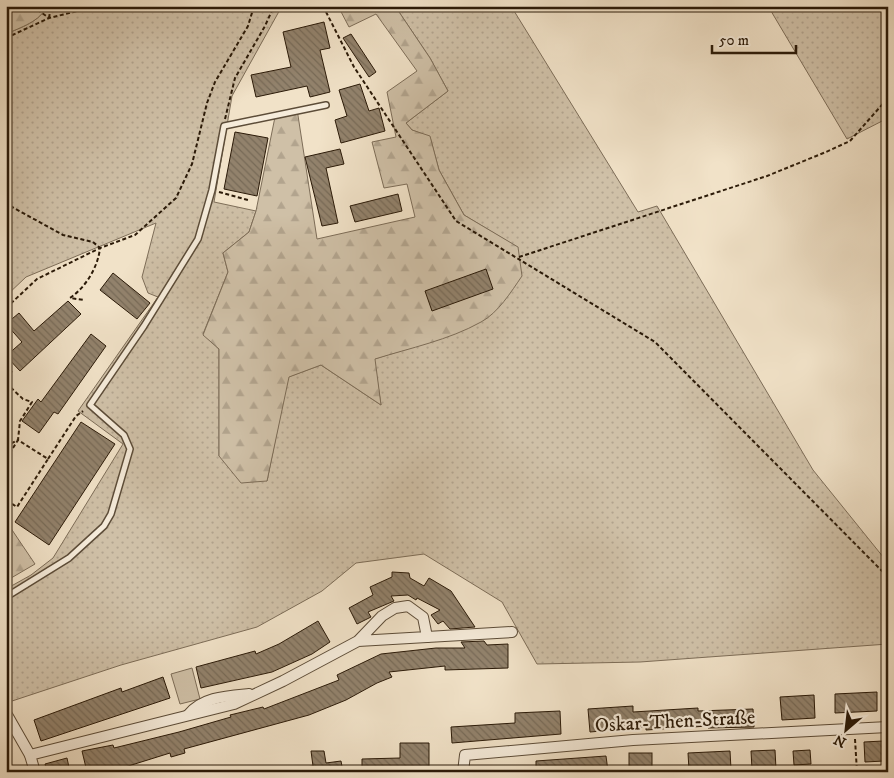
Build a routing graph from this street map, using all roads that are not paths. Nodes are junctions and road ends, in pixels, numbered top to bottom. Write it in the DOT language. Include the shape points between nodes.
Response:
graph roads {
  1 [pos="326,105"];
  2 [pos="6,597"];
  3 [pos="512,632"];
  4 [pos="426,637"];
  5 [pos="358,641"];
  6 [pos="6,713"];
  7 [pos="888,726"];
  8 [pos="30,755"];
  9 [pos="35,772"];
  10 [pos="463,772"];
  1 -- 2 [label="lane" via="224,126 212,190 198,239 90,405 124,435 130,448 111,514 104,526 69,558"];
  3 -- 4 [label="street"];
  4 -- 5 [label="street"];
  4 -- 5 [label="street" via="423,617 408,606 395,608 382,616"];
  5 -- 8 [label="street" via="234,704"];
  6 -- 8 [label="street"];
  7 -- 10 [label="street, Oskar-Then-Straße" via="633,740 465,755"];
  8 -- 9 [label="street"];
}
